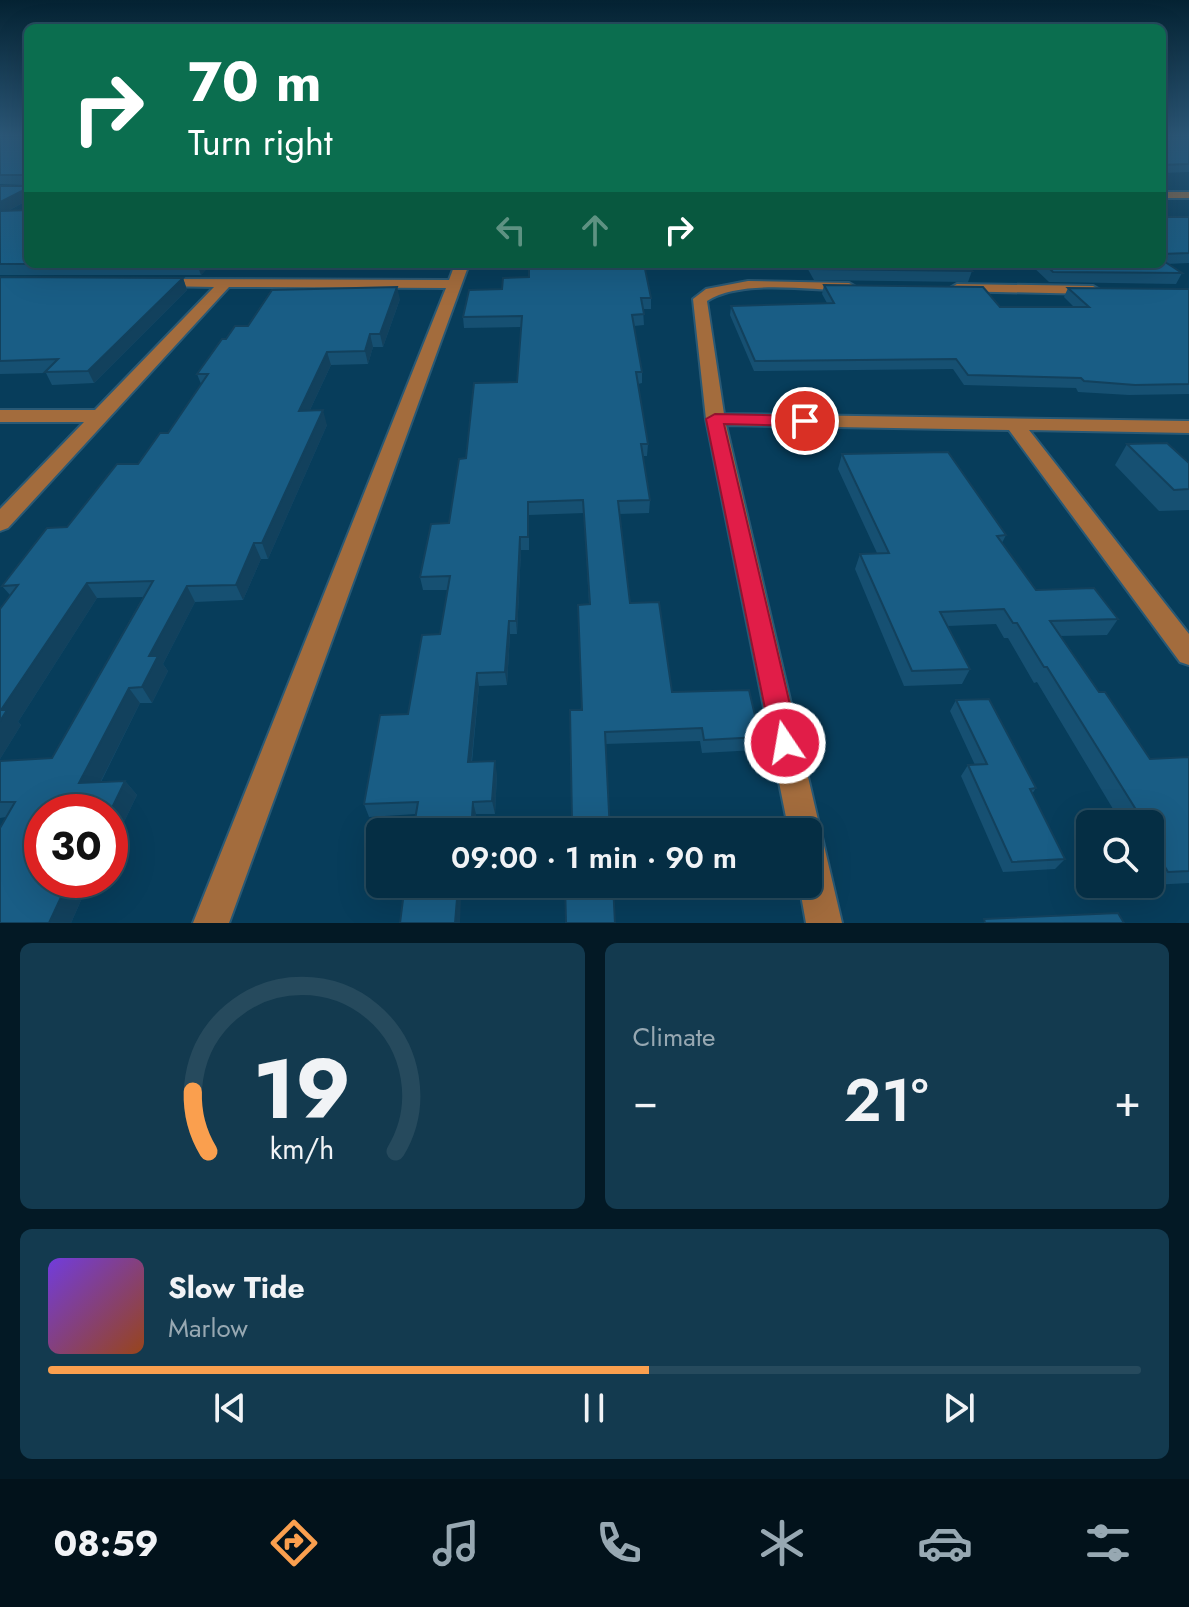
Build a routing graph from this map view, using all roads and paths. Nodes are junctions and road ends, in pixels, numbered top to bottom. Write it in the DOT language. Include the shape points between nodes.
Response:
graph roads {
  1 [pos="1166,195"];
  2 [pos="1189,195"];
  3 [pos="458,274"];
  4 [pos="151,282"];
  5 [pos="226,282"];
  6 [pos="864,287"];
  7 [pos="941,288"];
  8 [pos="1112,290"];
  9 [pos="0,416"];
  10 [pos="100,416"];
  11 [pos="715,419"];
  12 [pos="1015,425"];
  13 [pos="1189,427"];
  14 [pos="0,523"];
  15 [pos="1189,654"];
  16 [pos="802,818"];
  17 [pos="819,898"];
  18 [pos="211,923"];
  19 [pos="824,923"];
  1 -- 2 [label="street"];
  3 -- 5 [label="street"];
  3 -- 18 [label="street"];
  4 -- 5 [label="street"];
  5 -- 10 [label="street"];
  6 -- 11 [label="street" via="740,286 706,293 700,299"];
  7 -- 8 [label="street"];
  9 -- 10 [label="street"];
  10 -- 14 [label="street"];
  11 -- 12 [label="street"];
  11 -- 16 [label="street"];
  12 -- 13 [label="street"];
  12 -- 15 [label="street"];
  17 -- 19 [label="street"];
}
